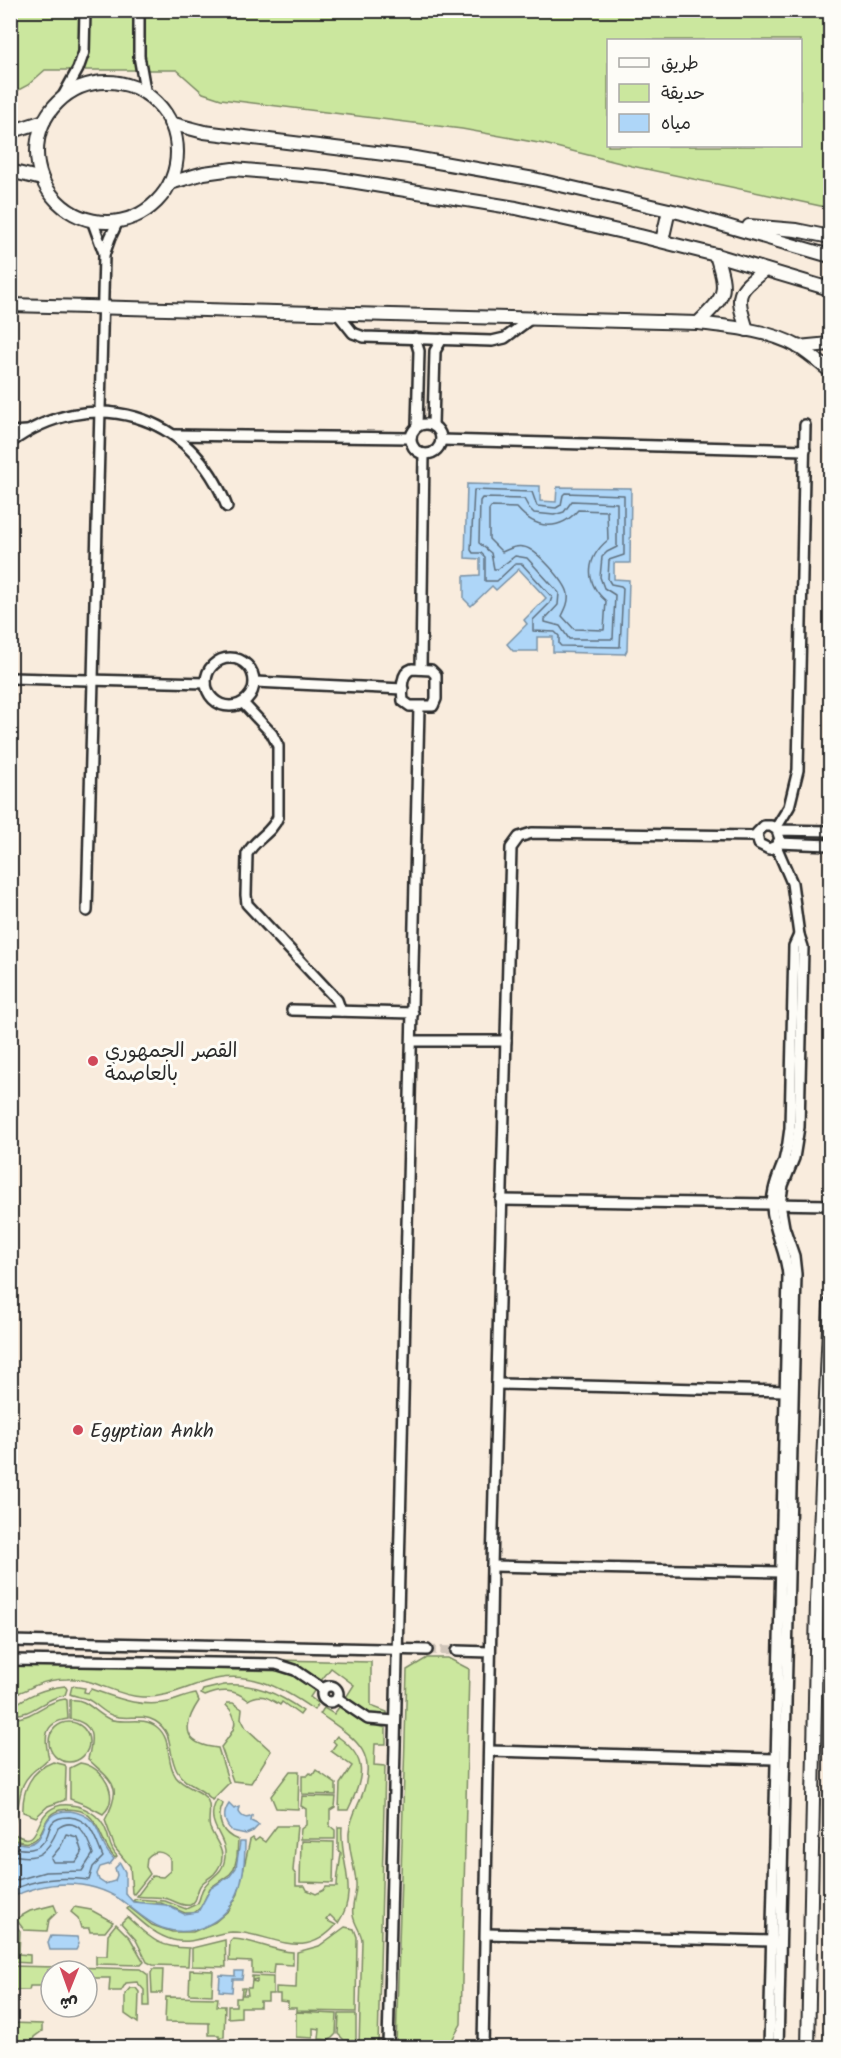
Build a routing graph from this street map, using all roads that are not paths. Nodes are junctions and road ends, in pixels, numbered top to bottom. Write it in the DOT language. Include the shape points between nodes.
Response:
graph roads {
  1 [pos="85,10"];
  2 [pos="139,10"];
  3 [pos="146,94"];
  4 [pos="62,98"];
  5 [pos="44,121"];
  6 [pos="171,123"];
  7 [pos="10,132"];
  8 [pos="10,171"];
  9 [pos="42,179"];
  10 [pos="170,183"];
  11 [pos="669,210"];
  12 [pos="92,220"];
  13 [pos="118,221"];
  14 [pos="731,226"];
  15 [pos="831,237"];
  16 [pos="662,241"];
  17 [pos="104,255"];
  18 [pos="716,255"];
  19 [pos="831,255"];
  20 [pos="765,270"];
  21 [pos="831,290"];
  22 [pos="10,305"];
  23 [pos="102,307"];
  24 [pos="338,313"];
  25 [pos="533,317"];
  26 [pos="698,323"];
  27 [pos="747,330"];
  28 [pos="415,338"];
  29 [pos="442,339"];
  30 [pos="831,344"];
  31 [pos="798,347"];
  32 [pos="831,351"];
  33 [pos="419,364"];
  34 [pos="435,365"];
  35 [pos="831,370"];
  36 [pos="100,412"];
  37 [pos="417,412"];
  38 [pos="434,413"];
  39 [pos="434,425"];
  40 [pos="806,425"];
  41 [pos="417,426"];
  42 [pos="27,431"];
  43 [pos="10,432"];
  44 [pos="172,435"];
  45 [pos="203,435"];
  46 [pos="410,438"];
  47 [pos="441,440"];
  48 [pos="10,443"];
  49 [pos="805,450"];
  50 [pos="424,454"];
  51 [pos="196,455"];
  52 [pos="228,507"];
  53 [pos="421,669"];
  54 [pos="10,678"];
  55 [pos="94,680"];
  56 [pos="255,682"];
  57 [pos="206,683"];
  58 [pos="403,690"];
  59 [pos="243,703"];
  60 [pos="419,707"];
  61 [pos="777,829"];
  62 [pos="831,831"];
  63 [pos="756,836"];
  64 [pos="777,844"];
  65 [pos="831,845"];
  66 [pos="87,911"];
  67 [pos="291,1010"];
  68 [pos="341,1011"];
  69 [pos="413,1012"];
  70 [pos="412,1041"];
  71 [pos="506,1041"];
  72 [pos="501,1200"];
  73 [pos="776,1204"];
  74 [pos="831,1205"];
  75 [pos="831,1304"];
  76 [pos="497,1384"];
  77 [pos="785,1391"];
  78 [pos="492,1566"];
  79 [pos="780,1572"];
  80 [pos="10,1641"];
  81 [pos="397,1650"];
  82 [pos="427,1650"];
  83 [pos="456,1651"];
  84 [pos="490,1652"];
  85 [pos="10,1660"];
  86 [pos="395,1721"];
  87 [pos="489,1751"];
  88 [pos="775,1760"];
  89 [pos="486,1934"];
  90 [pos="771,1941"];
  91 [pos="388,2048"];
  92 [pos="483,2048"];
  93 [pos="769,2048"];
  94 [pos="778,2048"];
  95 [pos="808,2048"];
  1 -- 4 [label="street" via="84,52"];
  2 -- 3 [label="street" via="140,62"];
  3 -- 4 [label="main road" via="118,83 99,83"];
  3 -- 6 [label="main road"];
  4 -- 5 [label="main road"];
  5 -- 7 [label="main road"];
  5 -- 9 [label="main road" via="37,150"];
  6 -- 10 [label="main road" via="177,158"];
  6 -- 11 [label="main road" via="204,132 472,167"];
  8 -- 9 [label="main road"];
  9 -- 12 [label="main road" via="66,209"];
  10 -- 13 [label="main road" via="145,211"];
  10 -- 16 [label="main road" via="234,169 303,174 516,208"];
  11 -- 14 [label="main road"];
  11 -- 16 [label="main road"];
  12 -- 13 [label="main road"];
  12 -- 17 [label="street"];
  13 -- 17 [label="street"];
  14 -- 15 [label="main road"];
  14 -- 19 [label="main road"];
  16 -- 18 [label="main road"];
  17 -- 23 [label="street"];
  18 -- 20 [label="main road"];
  18 -- 26 [label="main road" via="723,292 720,301"];
  20 -- 21 [label="main road"];
  20 -- 27 [label="main road" via="740,294"];
  22 -- 23 [label="main road"];
  23 -- 24 [label="main road"];
  23 -- 36 [label="street"];
  24 -- 25 [label="main road"];
  24 -- 28 [label="street" via="358,335"];
  25 -- 26 [label="main road"];
  25 -- 29 [label="street" via="499,340"];
  26 -- 27 [label="main road"];
  27 -- 31 [label="main road"];
  28 -- 29 [label="street"];
  28 -- 33 [label="street"];
  29 -- 34 [label="street" via="435,351"];
  30 -- 31 [label="main road"];
  31 -- 35 [label="main road"];
  32 -- 35 [label="main road"];
  33 -- 34 [label="street"];
  33 -- 37 [label="street"];
  34 -- 38 [label="street"];
  36 -- 42 [label="street" via="67,415"];
  36 -- 44 [label="street" via="142,420"];
  36 -- 55 [label="street"];
  37 -- 38 [label="street"];
  37 -- 41 [label="street"];
  38 -- 39 [label="street"];
  39 -- 41 [label="street"];
  39 -- 47 [label="street"];
  40 -- 49 [label="street"];
  41 -- 46 [label="street"];
  42 -- 43 [label="street"];
  42 -- 48 [label="street"];
  44 -- 45 [label="street"];
  44 -- 51 [label="street"];
  45 -- 46 [label="street"];
  45 -- 51 [label="street"];
  46 -- 50 [label="street" via="414,449"];
  47 -- 49 [label="street"];
  47 -- 50 [label="street" via="436,450"];
  49 -- 61 [label="street" via="798,770 789,807"];
  50 -- 53 [label="street"];
  51 -- 52 [label="street" via="217,483"];
  53 -- 58 [label="street" via="405,673"];
  53 -- 60 [label="street" via="436,675 436,699 431,706"];
  54 -- 55 [label="street"];
  55 -- 57 [label="street"];
  55 -- 66 [label="street"];
  56 -- 57 [label="street" via="247,664 227,658 210,668"];
  56 -- 58 [label="street"];
  56 -- 59 [label="street" via="250,697"];
  57 -- 59 [label="street" via="208,693 219,704"];
  58 -- 60 [label="street" via="405,703"];
  59 -- 68 [label="street" via="275,738 279,754 278,817 247,854 247,904 337,1000"];
  60 -- 69 [label="street"];
  61 -- 62 [label="street"];
  61 -- 63 [label="street" via="764,826"];
  61 -- 64 [label="street"];
  63 -- 64 [label="street" via="765,848"];
  63 -- 71 [label="street" via="532,832 519,837 511,853"];
  64 -- 65 [label="street"];
  64 -- 73 [label="street" via="792,883 799,935 794,946 789,1134 774,1186"];
  67 -- 68 [label="street"];
  68 -- 69 [label="street"];
  69 -- 70 [label="street"];
  70 -- 71 [label="street"];
  70 -- 81 [label="street"];
  71 -- 72 [label="street"];
  72 -- 73 [label="street"];
  72 -- 76 [label="street"];
  73 -- 74 [label="street"];
  73 -- 77 [label="street" via="774,1221 788,1270"];
  73 -- 94 [label="street" via="794,1256 796,1274"];
  75 -- 95 [label="main road" via="817,1600"];
  76 -- 77 [label="street"];
  76 -- 78 [label="street"];
  77 -- 79 [label="street"];
  78 -- 79 [label="street"];
  78 -- 84 [label="street"];
  79 -- 88 [label="street"];
  80 -- 81 [label="street"];
  81 -- 82 [label="street"];
  81 -- 86 [label="street"];
  83 -- 84 [label="street"];
  84 -- 87 [label="street"];
  85 -- 86 [label="street" via="276,1664 295,1670 323,1689 334,1686 337,1698 368,1719"];
  86 -- 91 [label="street"];
  87 -- 88 [label="street"];
  87 -- 89 [label="street"];
  88 -- 90 [label="street"];
  89 -- 90 [label="street"];
  89 -- 92 [label="street"];
  90 -- 93 [label="street"];
}
